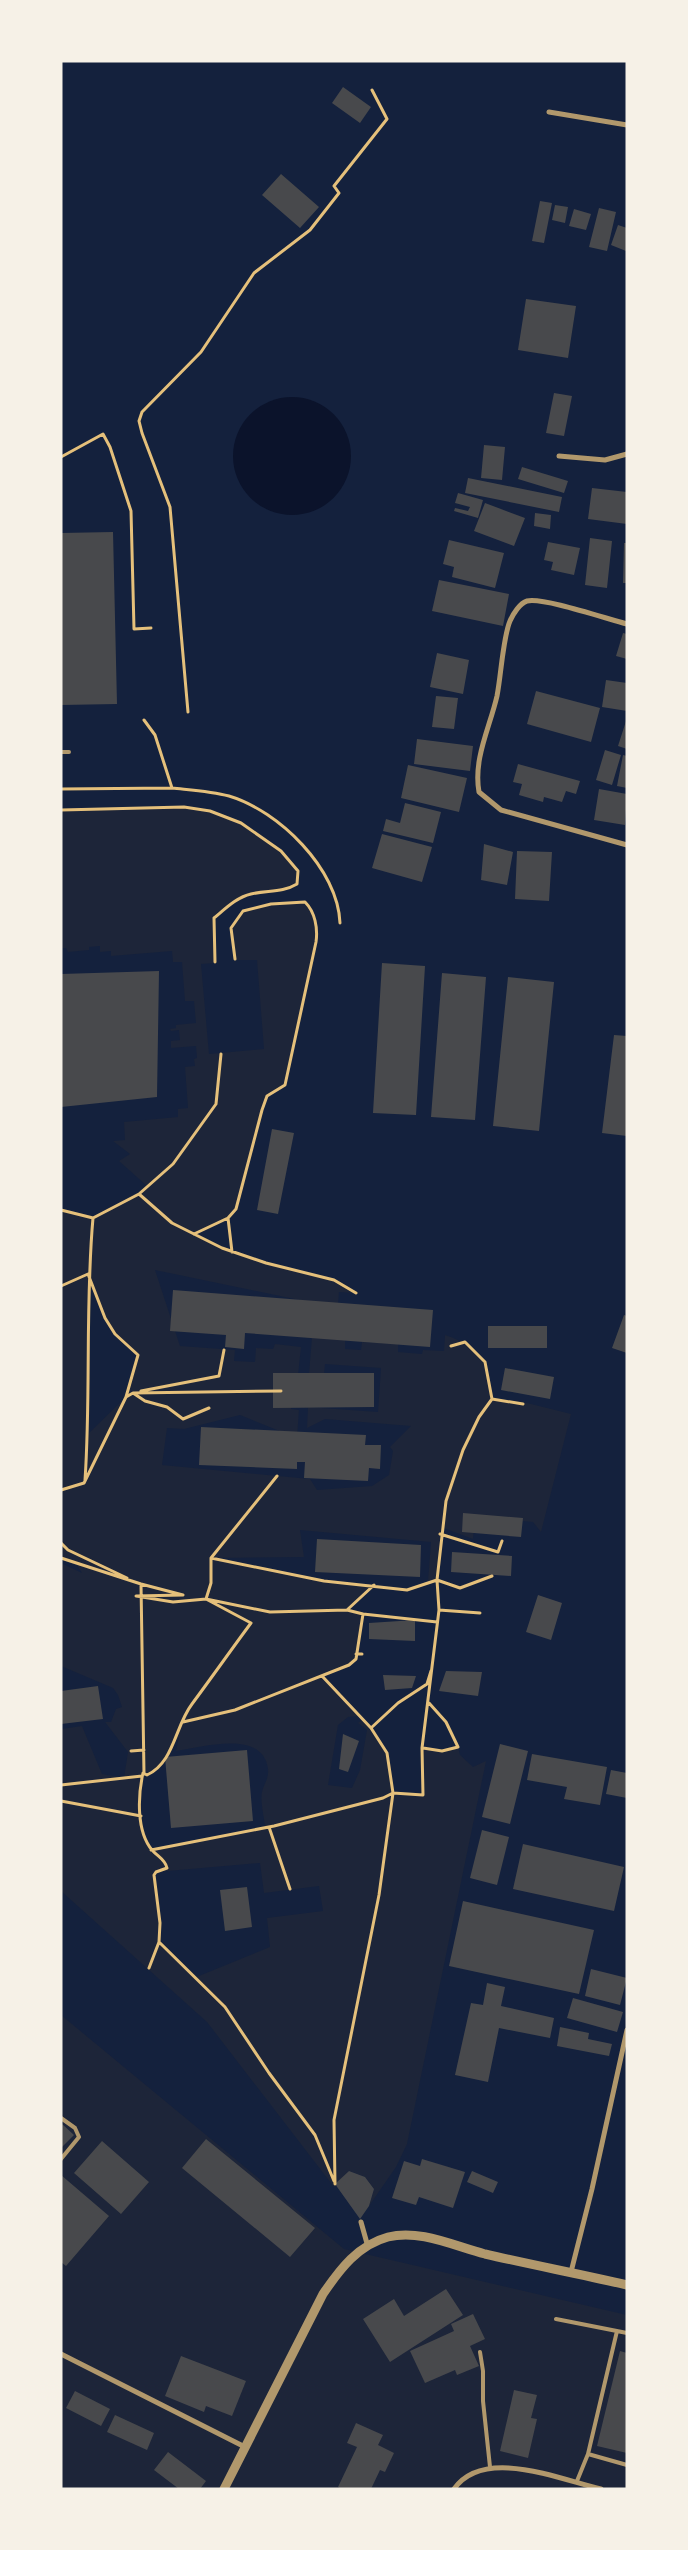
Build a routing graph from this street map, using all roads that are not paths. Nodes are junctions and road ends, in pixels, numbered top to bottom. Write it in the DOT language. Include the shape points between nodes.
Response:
graph roads {
  1 [pos="549,112"];
  2 [pos="627,125"];
  3 [pos="627,454"];
  4 [pos="559,456"];
  5 [pos="627,624"];
  6 [pos="61,752"];
  7 [pos="69,752"];
  8 [pos="627,845"];
  9 [pos="627,2030"];
  10 [pos="61,2118"];
  11 [pos="61,2159"];
  12 [pos="361,2222"];
  13 [pos="368,2246"];
  14 [pos="571,2272"];
  15 [pos="627,2286"];
  16 [pos="556,2319"];
  17 [pos="617,2331"];
  18 [pos="627,2333"];
  19 [pos="480,2352"];
  20 [pos="61,2354"];
  21 [pos="245,2447"];
  22 [pos="588,2454"];
  23 [pos="627,2465"];
  24 [pos="490,2467"];
  25 [pos="577,2481"];
  26 [pos="224,2489"];
  27 [pos="454,2489"];
  28 [pos="601,2489"];
  1 -- 2 [label="street"];
  3 -- 4 [label="street" via="605,460"];
  5 -- 8 [label="street" via="546,603 527,601 520,605 510,622 477,780 479,792 501,810"];
  6 -- 7 [label="lane"];
  9 -- 14 [label="street"];
  10 -- 11 [label="lane" via="75,2128 80,2137"];
  12 -- 13 [label="street"];
  13 -- 14 [label="street" via="387,2238 418,2236"];
  13 -- 21 [label="street" via="341,2268 323,2294"];
  14 -- 15 [label="street"];
  16 -- 17 [label="lane"];
  17 -- 18 [label="lane"];
  17 -- 22 [label="lane"];
  19 -- 24 [label="lane"];
  20 -- 21 [label="street"];
  21 -- 26 [label="street"];
  22 -- 23 [label="lane"];
  22 -- 25 [label="lane"];
  24 -- 25 [label="street" via="509,2467"];
  24 -- 27 [label="street" via="462,2478"];
  25 -- 28 [label="street"];
}
